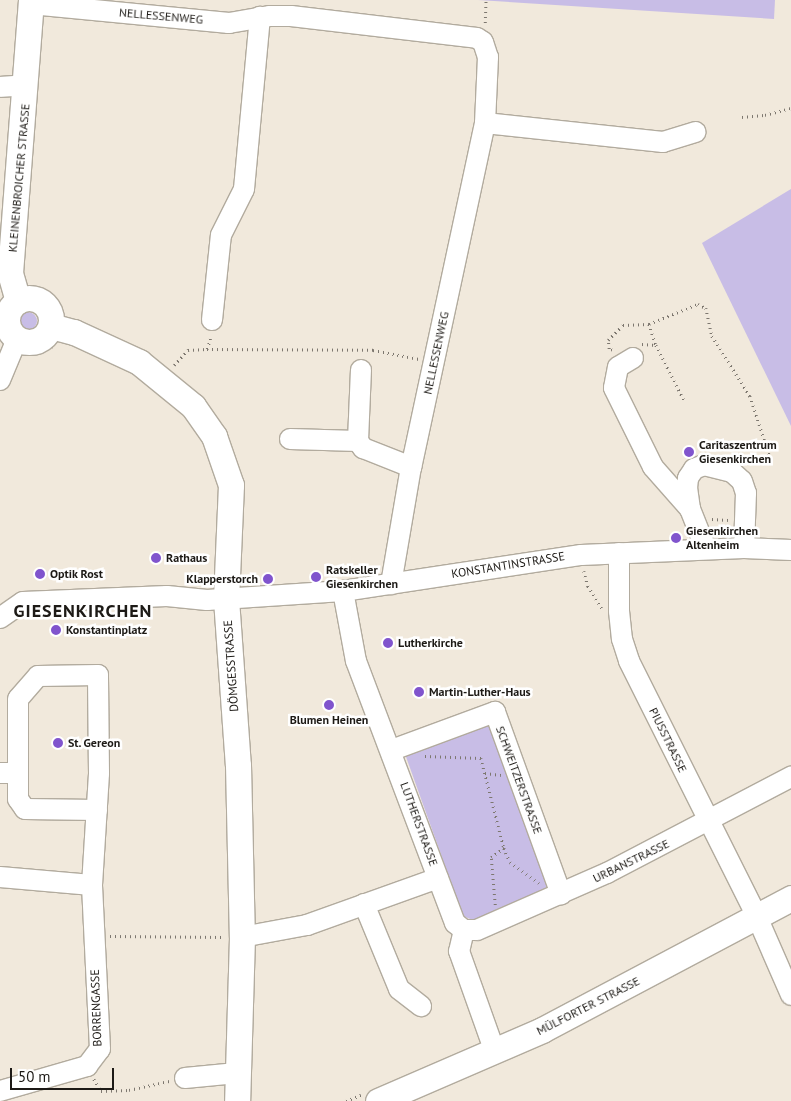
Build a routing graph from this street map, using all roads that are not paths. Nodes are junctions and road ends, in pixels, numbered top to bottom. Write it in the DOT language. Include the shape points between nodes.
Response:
graph roads {
  1 [pos="31,2"];
  2 [pos="260,17"];
  3 [pos="26,84"];
  4 [pos="0,87"];
  5 [pos="485,123"];
  6 [pos="696,132"];
  7 [pos="212,320"];
  8 [pos="10,321"];
  9 [pos="51,326"];
  10 [pos="632,355"];
  11 [pos="361,370"];
  12 [pos="0,380"];
  13 [pos="290,439"];
  14 [pos="358,441"];
  15 [pos="411,466"];
  16 [pos="692,513"];
  17 [pos="744,548"];
  18 [pos="706,549"];
  19 [pos="791,550"];
  20 [pos="619,553"];
  21 [pos="391,584"];
  22 [pos="343,591"];
  23 [pos="216,599"];
  24 [pos="0,618"];
  25 [pos="392,750"];
  26 [pos="9,773"];
  27 [pos="791,777"];
  28 [pos="97,810"];
  29 [pos="709,822"];
  30 [pos="0,877"];
  31 [pos="438,878"];
  32 [pos="92,885"];
  33 [pos="561,894"];
  34 [pos="791,898"];
  35 [pos="364,904"];
  36 [pos="757,917"];
  37 [pos="464,930"];
  38 [pos="242,936"];
  39 [pos="791,995"];
  40 [pos="420,1006"];
  41 [pos="495,1052"];
  42 [pos="237,1073"];
  43 [pos="185,1078"];
  44 [pos="0,1091"];
  45 [pos="237,1101"];
  46 [pos="378,1101"];
  1 -- 2 [label="street, NELLESSENWEG" via="229,23"];
  1 -- 3 [label="main road, KLEINENBROICHER STRASSE"];
  2 -- 5 [label="street, NELLESSENWEG" via="301,18 477,38 483,42 488,57"];
  2 -- 7 [label="street" via="244,189 221,235"];
  3 -- 4 [label="street, KLEINENBROICHER STRASSE"];
  3 -- 8 [label="main road, KLEINENBROICHER STRASSE" via="10,274"];
  5 -- 6 [label="street" via="663,142"];
  5 -- 15 [label="street, NELLESSENWEG"];
  8 -- 9 [label="main road" via="28,342 40,340"];
  8 -- 9 [label="main road" via="30,298 42,302 50,313"];
  8 -- 12 [label="street"];
  9 -- 23 [label="main road, DÖMGESSTRASSE" via="116,350 161,378 193,406 214,436 231,485"];
  10 -- 16 [label="street" via="618,367 614,388 653,468"];
  11 -- 14 [label="street"];
  13 -- 14 [label="street"];
  14 -- 15 [label="street" via="364,448"];
  15 -- 21 [label="street, NELLESSENWEG"];
  16 -- 17 [label="street" via="688,478 694,469 704,465 732,472 742,481 746,493"];
  16 -- 18 [label="street"];
  17 -- 18 [label="street, KONSTANTINSTRASSE"];
  17 -- 19 [label="street, KONSTANTINSTRASSE"];
  18 -- 20 [label="street, KONSTANTINSTRASSE"];
  20 -- 21 [label="street, KONSTANTINSTRASSE" via="581,555"];
  20 -- 29 [label="street, PIUSSTRASSE" via="622,639"];
  21 -- 22 [label="street, KONSTANTINSTRASSE"];
  22 -- 23 [label="street, KONSTANTINSTRASSE"];
  22 -- 25 [label="street, LUTHERSTRASSE" via="356,661"];
  23 -- 24 [label="street, KONSTANTINSTRASSE" via="167,596 23,602"];
  23 -- 38 [label="main road, DÖMGESSTRASSE" via="238,765"];
  25 -- 31 [label="street, LUTHERSTRASSE"];
  25 -- 33 [label="street, SCHWEITZERSTRASSE" via="495,712"];
  26 -- 28 [label="street" via="25,809"];
  26 -- 28 [label="street, BORRENGASSE" via="18,699 38,676 98,675"];
  27 -- 29 [label="street, URBANSTRASSE"];
  28 -- 32 [label="street, BORRENGASSE"];
  29 -- 33 [label="street, URBANSTRASSE"];
  29 -- 36 [label="street, PIUSSTRASSE"];
  30 -- 32 [label="street"];
  31 -- 35 [label="street"];
  31 -- 37 [label="street, LUTHERSTRASSE" via="455,923"];
  32 -- 44 [label="street, BORRENGASSE" via="100,1049 87,1066"];
  33 -- 37 [label="street, URBANSTRASSE" via="477,930"];
  34 -- 36 [label="main road, MÜLFORTER STRASSE"];
  35 -- 38 [label="street" via="307,925"];
  35 -- 40 [label="street" via="399,989"];
  36 -- 39 [label="street, PIUSSTRASSE"];
  36 -- 41 [label="main road, MÜLFORTER STRASSE" via="590,1007"];
  37 -- 41 [label="street" via="459,951"];
  38 -- 42 [label="main road, DÖMGESSTRASSE"];
  41 -- 46 [label="main road, MÜLFORTER STRASSE"];
  42 -- 43 [label="street"];
  42 -- 45 [label="main road, DÖMGESSTRASSE"];
}
